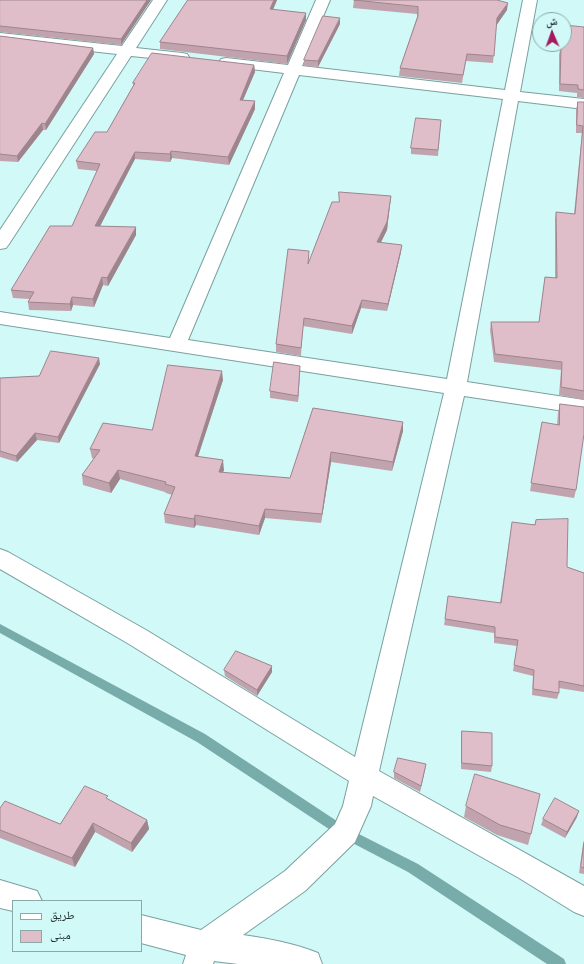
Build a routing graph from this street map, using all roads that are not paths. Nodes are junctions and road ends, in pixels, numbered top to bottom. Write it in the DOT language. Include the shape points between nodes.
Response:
graph roads {
  1 [pos="160,0"];
  2 [pos="323,0"];
  3 [pos="530,0"];
  4 [pos="0,37"];
  5 [pos="127,51"];
  6 [pos="195,59"];
  7 [pos="210,61"];
  8 [pos="294,70"];
  9 [pos="512,96"];
  10 [pos="584,104"];
  11 [pos="0,244"];
  12 [pos="0,318"];
  13 [pos="177,344"];
  14 [pos="456,388"];
  15 [pos="584,407"];
  16 [pos="0,558"];
  17 [pos="364,776"];
  18 [pos="0,894"];
  19 [pos="23,900"];
  20 [pos="584,902"];
  21 [pos="142,929"];
  22 [pos="201,954"];
  23 [pos="307,964"];
  1 -- 5 [label="street"];
  2 -- 8 [label="street"];
  3 -- 9 [label="street"];
  4 -- 5 [label="street"];
  5 -- 6 [label="street"];
  5 -- 11 [label="street"];
  7 -- 8 [label="street"];
  8 -- 9 [label="street"];
  8 -- 13 [label="street"];
  9 -- 10 [label="street"];
  9 -- 14 [label="street"];
  12 -- 13 [label="street"];
  13 -- 14 [label="street"];
  14 -- 15 [label="street"];
  14 -- 17 [label="street"];
  16 -- 17 [label="street" via="64,592"];
  17 -- 20 [label="street" via="549,879"];
  17 -- 22 [label="street" via="357,806 344,833 295,881"];
  18 -- 19 [label="street"];
  21 -- 22 [label="street"];
  22 -- 23 [label="street" via="274,954"];
}
